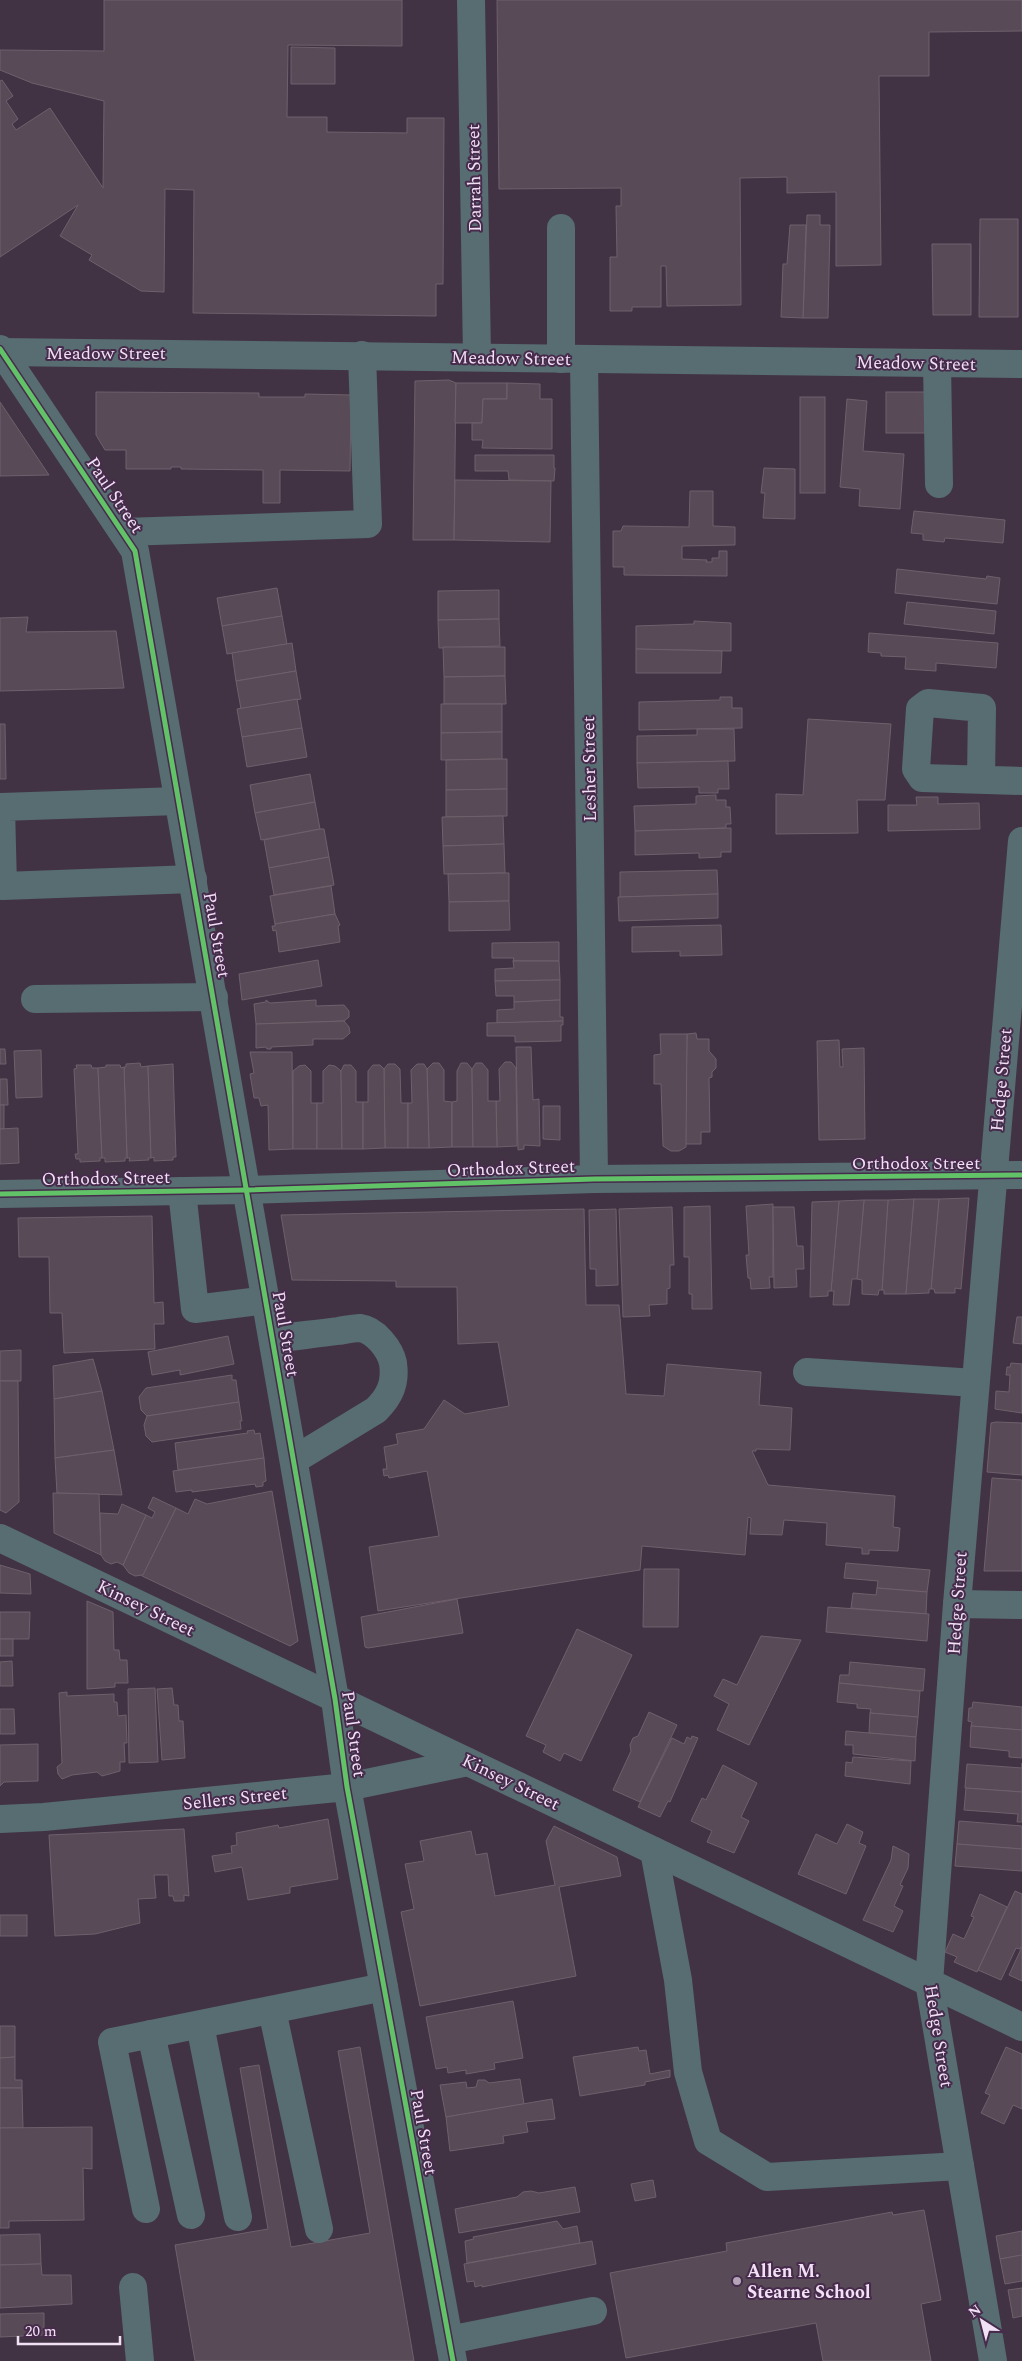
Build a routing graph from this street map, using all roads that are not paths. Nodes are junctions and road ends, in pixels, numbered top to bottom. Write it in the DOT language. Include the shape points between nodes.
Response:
graph roads {
  1 [pos="471,0"];
  2 [pos="562,228"];
  3 [pos="1,351"];
  4 [pos="362,355"];
  5 [pos="477,356"];
  6 [pos="573,359"];
  7 [pos="937,363"];
  8 [pos="1022,364"];
  9 [pos="939,484"];
  10 [pos="123,532"];
  11 [pos="981,780"];
  12 [pos="1022,781"];
  13 [pos="178,801"];
  14 [pos="1022,841"];
  15 [pos="193,879"];
  16 [pos="214,997"];
  17 [pos="35,999"];
  18 [pos="1022,1175"];
  19 [pos="992,1176"];
  20 [pos="594,1179"];
  21 [pos="247,1190"];
  22 [pos="182,1191"];
  23 [pos="0,1194"];
  24 [pos="266,1300"];
  25 [pos="273,1339"];
  26 [pos="807,1372"];
  27 [pos="975,1383"];
  28 [pos="294,1460"];
  29 [pos="0,1538"];
  30 [pos="956,1604"];
  31 [pos="1022,1604"];
  32 [pos="335,1699"];
  33 [pos="468,1762"];
  34 [pos="347,1787"];
  35 [pos="0,1819"];
  36 [pos="654,1851"];
  37 [pos="929,1982"];
  38 [pos="384,1987"];
  39 [pos="272,2010"];
  40 [pos="200,2024"];
  41 [pos="1022,2027"];
  42 [pos="151,2034"];
  43 [pos="960,2166"];
  44 [pos="146,2209"];
  45 [pos="191,2215"];
  46 [pos="238,2217"];
  47 [pos="319,2228"];
  48 [pos="133,2287"];
  49 [pos="594,2311"];
  50 [pos="451,2350"];
  51 [pos="140,2361"];
  52 [pos="993,2361"];
  1 -- 5 [label="street, Darrah Street"];
  2 -- 6 [label="street, Lesher Street"];
  3 -- 4 [label="street, Meadow Street"];
  3 -- 10 [label="street, Paul Street"];
  4 -- 5 [label="street, Meadow Street"];
  4 -- 10 [label="street" via="368,524"];
  5 -- 6 [label="street, Meadow Street"];
  6 -- 7 [label="street, Meadow Street"];
  6 -- 20 [label="street, Lesher Street"];
  7 -- 8 [label="street, Meadow Street"];
  7 -- 9 [label="street"];
  10 -- 13 [label="street, Paul Street" via="135,551"];
  11 -- 12 [label="street"];
  13 -- 15 [label="street, Paul Street"];
  13 -- 15 [label="street" via="1,807 4,886"];
  14 -- 19 [label="street, Hedge Street"];
  15 -- 16 [label="street, Paul Street"];
  16 -- 17 [label="street"];
  16 -- 21 [label="street, Paul Street"];
  18 -- 19 [label="street, Orthodox Street"];
  19 -- 20 [label="street, Orthodox Street"];
  19 -- 27 [label="street, Hedge Street"];
  20 -- 21 [label="street, Orthodox Street"];
  21 -- 22 [label="street, Orthodox Street"];
  21 -- 24 [label="street, Paul Street"];
  22 -- 23 [label="street, Orthodox Street"];
  22 -- 24 [label="street" via="195,1309"];
  24 -- 25 [label="street, Paul Street"];
  25 -- 28 [label="street, Paul Street"];
  25 -- 28 [label="street" via="361,1328 385,1345 393,1365 392,1387 376,1410"];
  26 -- 27 [label="street"];
  27 -- 30 [label="street, Hedge Street"];
  28 -- 32 [label="street, Paul Street"];
  29 -- 32 [label="street, Kinsey Street"];
  30 -- 31 [label="street"];
  30 -- 37 [label="street, Hedge Street"];
  32 -- 33 [label="street, Kinsey Street"];
  32 -- 34 [label="street, Paul Street"];
  33 -- 34 [label="street, Sellers Street"];
  33 -- 36 [label="street, Kinsey Street"];
  34 -- 35 [label="street, Sellers Street"];
  34 -- 38 [label="street, Paul Street"];
  36 -- 37 [label="street, Kinsey Street"];
  36 -- 43 [label="street" via="678,1980 688,2072 708,2141 768,2177"];
  37 -- 41 [label="street, Kinsey Street"];
  37 -- 43 [label="street, Hedge Street"];
  38 -- 39 [label="street"];
  38 -- 50 [label="street, Paul Street"];
  39 -- 40 [label="street"];
  39 -- 47 [label="street"];
  40 -- 42 [label="street"];
  40 -- 46 [label="street"];
  42 -- 44 [label="street" via="112,2042"];
  42 -- 45 [label="street"];
  43 -- 52 [label="street, Hedge Street"];
  48 -- 51 [label="street"];
  49 -- 50 [label="street"];
}
